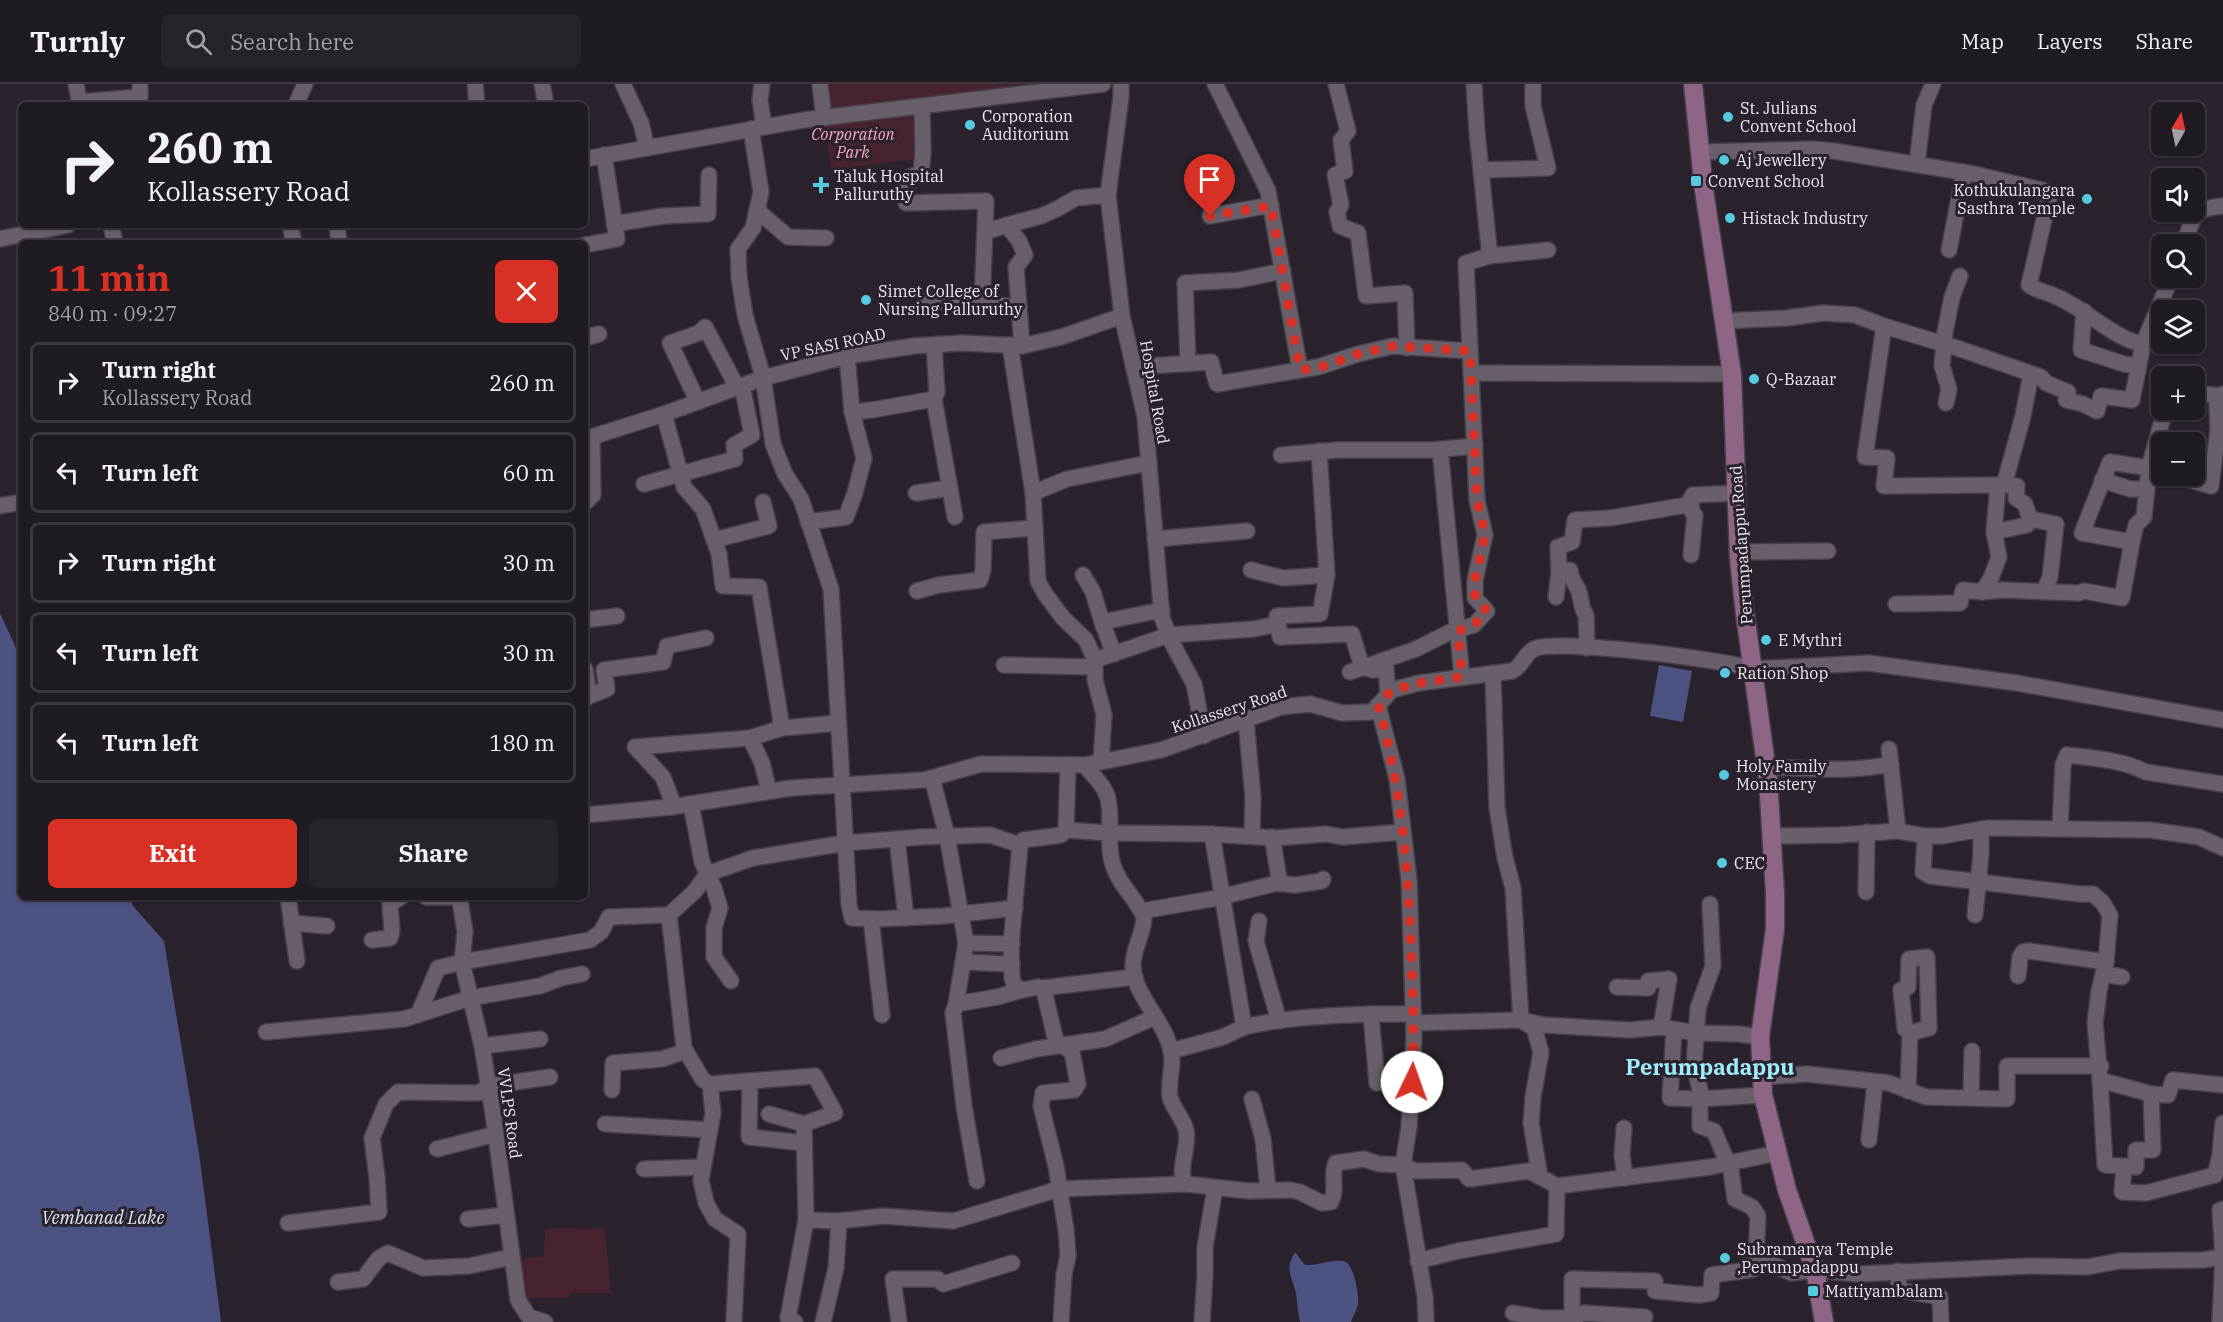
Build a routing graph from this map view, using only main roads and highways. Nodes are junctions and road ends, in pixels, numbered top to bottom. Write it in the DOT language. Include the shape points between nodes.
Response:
graph roads {
  1 [pos="1693,84"];
  2 [pos="1824,1322"];
  1 -- 2 [label="main road, Perumpadappu Road" via="1732,374 1739,552 1766,767 1775,893 1775,929 1760,1037 1762,1086 1787,1190 1815,1270"];
}
